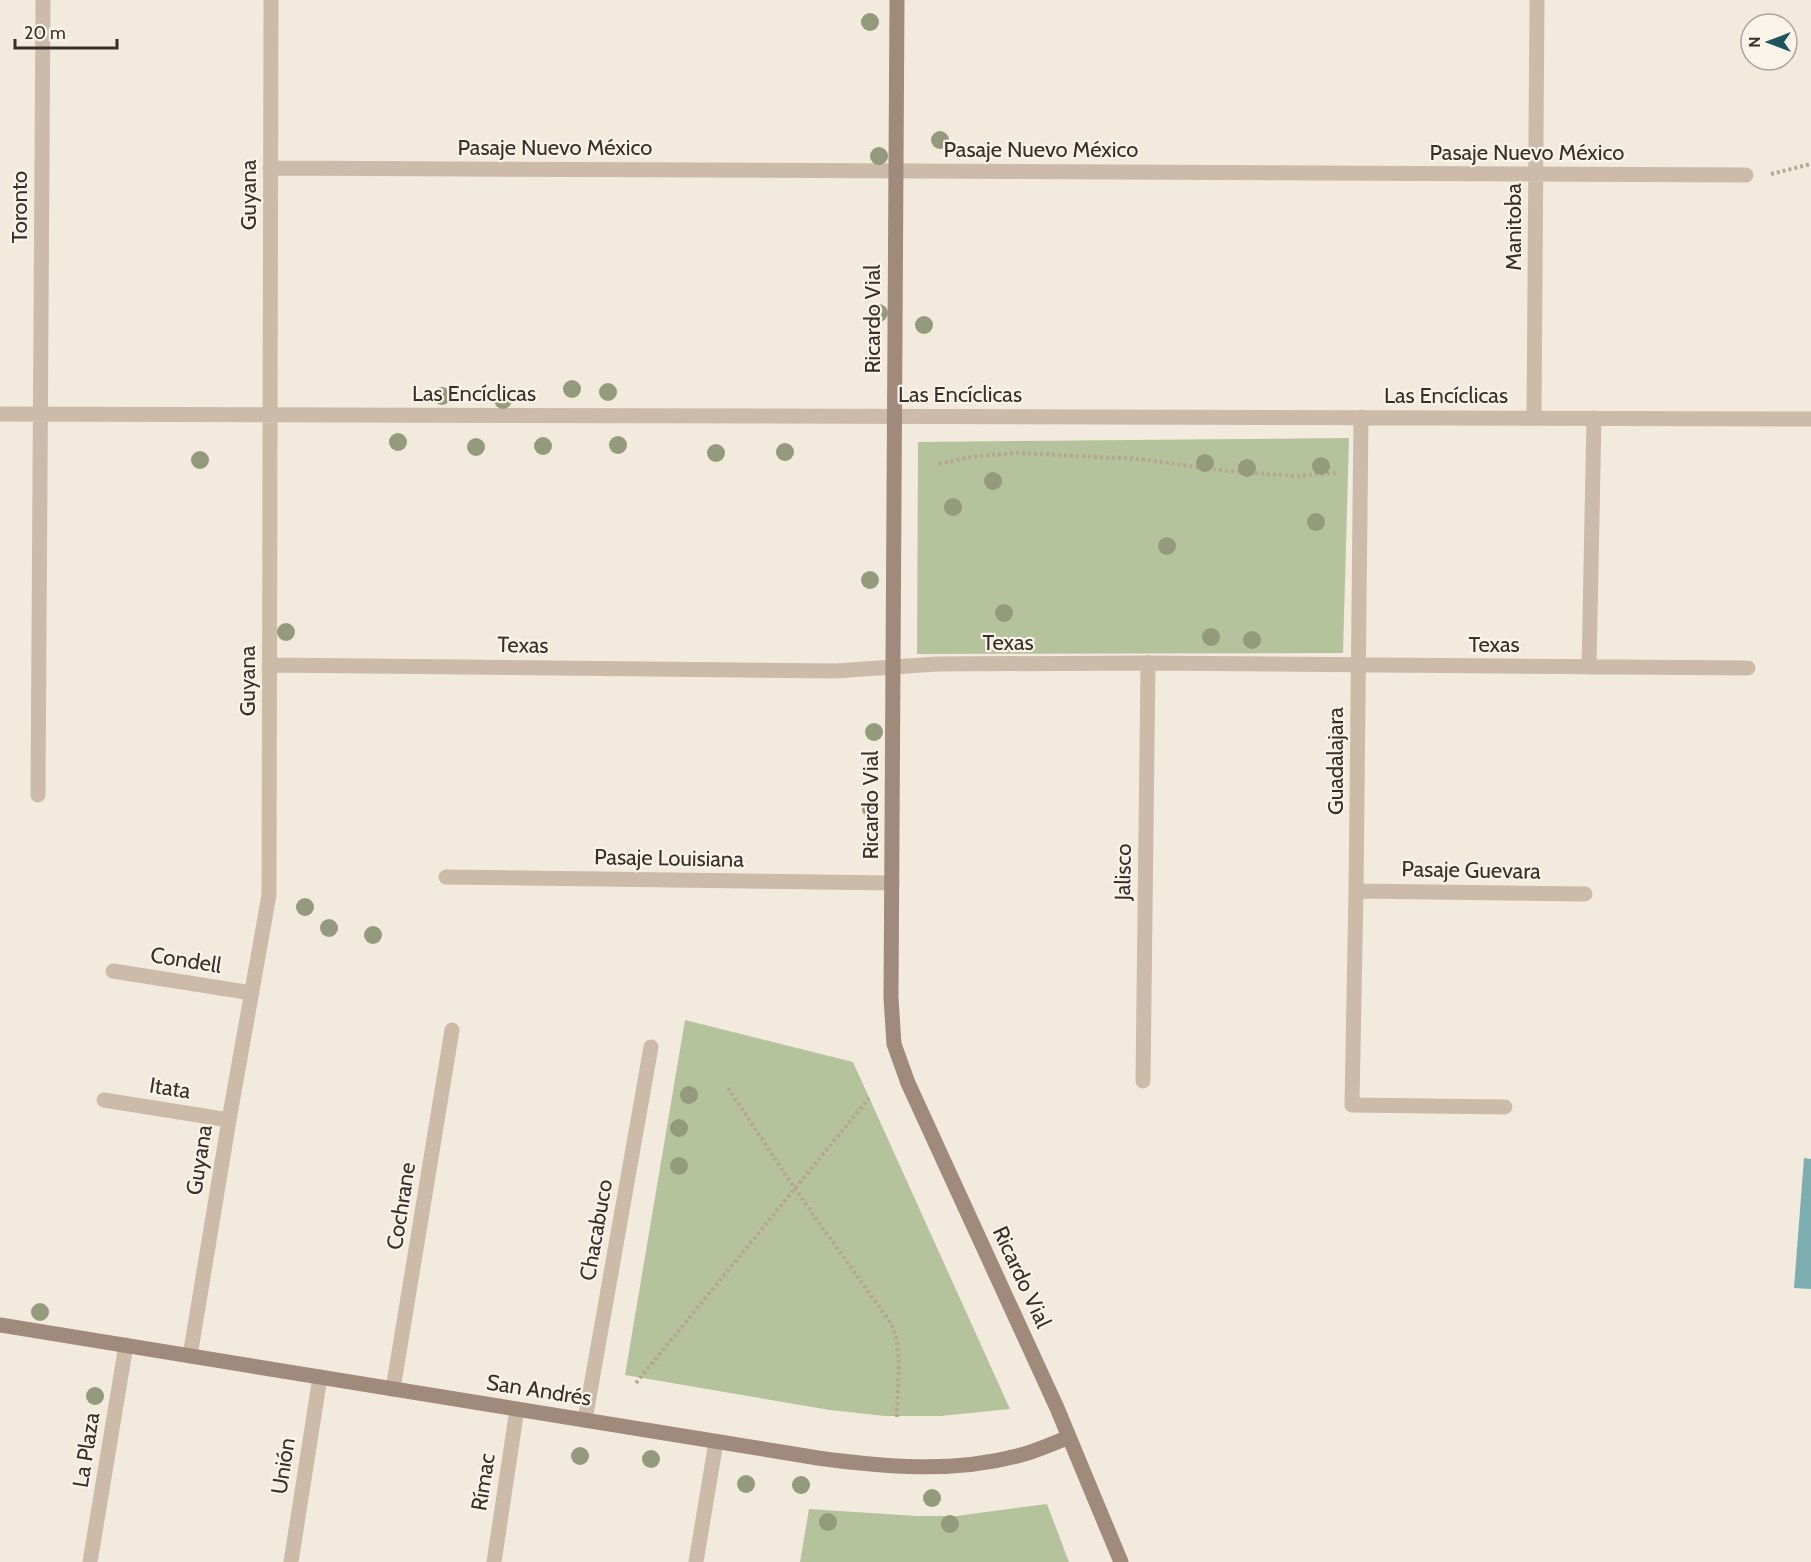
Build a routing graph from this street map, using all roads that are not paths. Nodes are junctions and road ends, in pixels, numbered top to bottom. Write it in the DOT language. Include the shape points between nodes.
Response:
graph roads {
  1 [pos="43,0"];
  2 [pos="271,0"];
  3 [pos="897,0"];
  4 [pos="1537,0"];
  5 [pos="270,168"];
  6 [pos="896,171"];
  7 [pos="1536,174"];
  8 [pos="1746,175"];
  9 [pos="0,414"];
  10 [pos="42,414"];
  11 [pos="270,415"];
  12 [pos="894,416"];
  13 [pos="1361,417"];
  14 [pos="1534,418"];
  15 [pos="1594,418"];
  16 [pos="1811,419"];
  17 [pos="1148,663"];
  18 [pos="269,665"];
  19 [pos="1358,665"];
  20 [pos="893,667"];
  21 [pos="1589,667"];
  22 [pos="1748,668"];
  23 [pos="38,795"];
  24 [pos="446,877"];
  25 [pos="892,883"];
  26 [pos="1356,891"];
  27 [pos="1585,894"];
  28 [pos="113,971"];
  29 [pos="252,993"];
  30 [pos="452,1030"];
  31 [pos="651,1047"];
  32 [pos="1143,1081"];
  33 [pos="104,1100"];
  34 [pos="1505,1107"];
  35 [pos="229,1120"];
  36 [pos="0,1325"];
  37 [pos="126,1345"];
  38 [pos="190,1356"];
  39 [pos="320,1377"];
  40 [pos="393,1389"];
  41 [pos="518,1409"];
  42 [pos="585,1420"];
  43 [pos="1069,1437"];
  44 [pos="716,1442"];
  45 [pos="90,1562"];
  46 [pos="291,1562"];
  47 [pos="494,1562"];
  48 [pos="696,1562"];
  49 [pos="1121,1562"];
  1 -- 10 [label="street, Toronto"];
  2 -- 5 [label="street, Guyana"];
  3 -- 6 [label="street, Ricardo Vial"];
  4 -- 7 [label="street, Manitoba"];
  5 -- 6 [label="street, Pasaje Nuevo México"];
  5 -- 11 [label="street, Guyana"];
  6 -- 7 [label="street, Pasaje Nuevo México"];
  6 -- 12 [label="street, Ricardo Vial"];
  7 -- 8 [label="street, Pasaje Nuevo México"];
  7 -- 14 [label="street, Manitoba"];
  9 -- 10 [label="street, Las Encíclicas"];
  10 -- 11 [label="street, Las Encíclicas"];
  10 -- 23 [label="street, Toronto"];
  11 -- 12 [label="street, Las Encíclicas"];
  11 -- 18 [label="street, Guyana"];
  12 -- 13 [label="street, Las Encíclicas"];
  12 -- 20 [label="street, Ricardo Vial"];
  13 -- 14 [label="street, Las Encíclicas"];
  13 -- 19 [label="street, Guadalajara"];
  14 -- 15 [label="street, Las Encíclicas"];
  15 -- 16 [label="street, Las Encíclicas"];
  15 -- 21 [label="street"];
  17 -- 19 [label="street, Texas"];
  17 -- 20 [label="street, Texas"];
  17 -- 32 [label="street, Jalisco"];
  18 -- 20 [label="street, Texas" via="823,671"];
  18 -- 29 [label="street, Guyana" via="269,895"];
  19 -- 21 [label="street, Texas"];
  19 -- 26 [label="street, Guadalajara"];
  20 -- 25 [label="street, Ricardo Vial"];
  21 -- 22 [label="street, Texas"];
  24 -- 25 [label="street, Pasaje Louisiana"];
  25 -- 43 [label="street, Ricardo Vial" via="892,1026 898,1060"];
  26 -- 27 [label="street, Pasaje Guevara"];
  26 -- 34 [label="street, Guadalajara" via="1352,1105"];
  28 -- 29 [label="street, Condell"];
  29 -- 35 [label="street, Guyana"];
  30 -- 40 [label="street, Cochrane"];
  31 -- 42 [label="street, Chacabuco"];
  33 -- 35 [label="street, Itata"];
  35 -- 38 [label="street, Guyana"];
  36 -- 37 [label="street, San Andrés"];
  37 -- 38 [label="street, San Andrés"];
  37 -- 45 [label="street, La Plaza"];
  38 -- 39 [label="street, San Andrés"];
  39 -- 40 [label="street, San Andrés"];
  39 -- 46 [label="street, Unión"];
  40 -- 41 [label="street, San Andrés"];
  41 -- 42 [label="street, San Andrés"];
  41 -- 47 [label="street, Rímac"];
  42 -- 44 [label="street, San Andrés"];
  43 -- 44 [label="street, San Andrés" via="1016,1457 904,1467"];
  43 -- 49 [label="street, Ricardo Vial"];
  44 -- 48 [label="street"];
}
